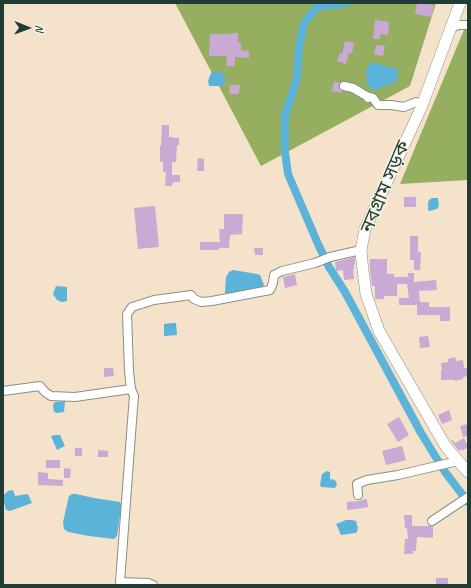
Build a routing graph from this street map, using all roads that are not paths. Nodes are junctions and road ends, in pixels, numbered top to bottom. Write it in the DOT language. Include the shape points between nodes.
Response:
graph roads {
  1 [pos="460,3"];
  2 [pos="468,25"];
  3 [pos="450,30"];
  4 [pos="344,86"];
  5 [pos="423,104"];
  6 [pos="361,250"];
  7 [pos="131,389"];
  8 [pos="3,391"];
  9 [pos="458,461"];
  10 [pos="468,472"];
  11 [pos="358,495"];
  12 [pos="468,497"];
  13 [pos="432,521"];
  14 [pos="153,585"];
  1 -- 3 [label="main road, নবগ্রাম সড়ক"];
  2 -- 3 [label="street" via="458,25"];
  3 -- 5 [label="main road, নবগ্রাম সড়ক"];
  4 -- 5 [label="street" via="373,98 378,105 404,107 416,102"];
  5 -- 6 [label="main road, নবগ্রাম সড়ক" via="365,229"];
  6 -- 7 [label="street" via="282,271 274,275 270,290 201,302 191,295 154,300 132,307 127,314"];
  6 -- 9 [label="main road, নবগ্রাম সড়ক" via="366,294 379,330 446,447"];
  7 -- 8 [label="street" via="75,397 51,396 40,386"];
  7 -- 14 [label="street" via="134,396 133,415 120,582"];
  9 -- 10 [label="main road, নবগ্রাম সড়ক"];
  9 -- 11 [label="street" via="367,480 357,484"];
  12 -- 13 [label="street"];
}
